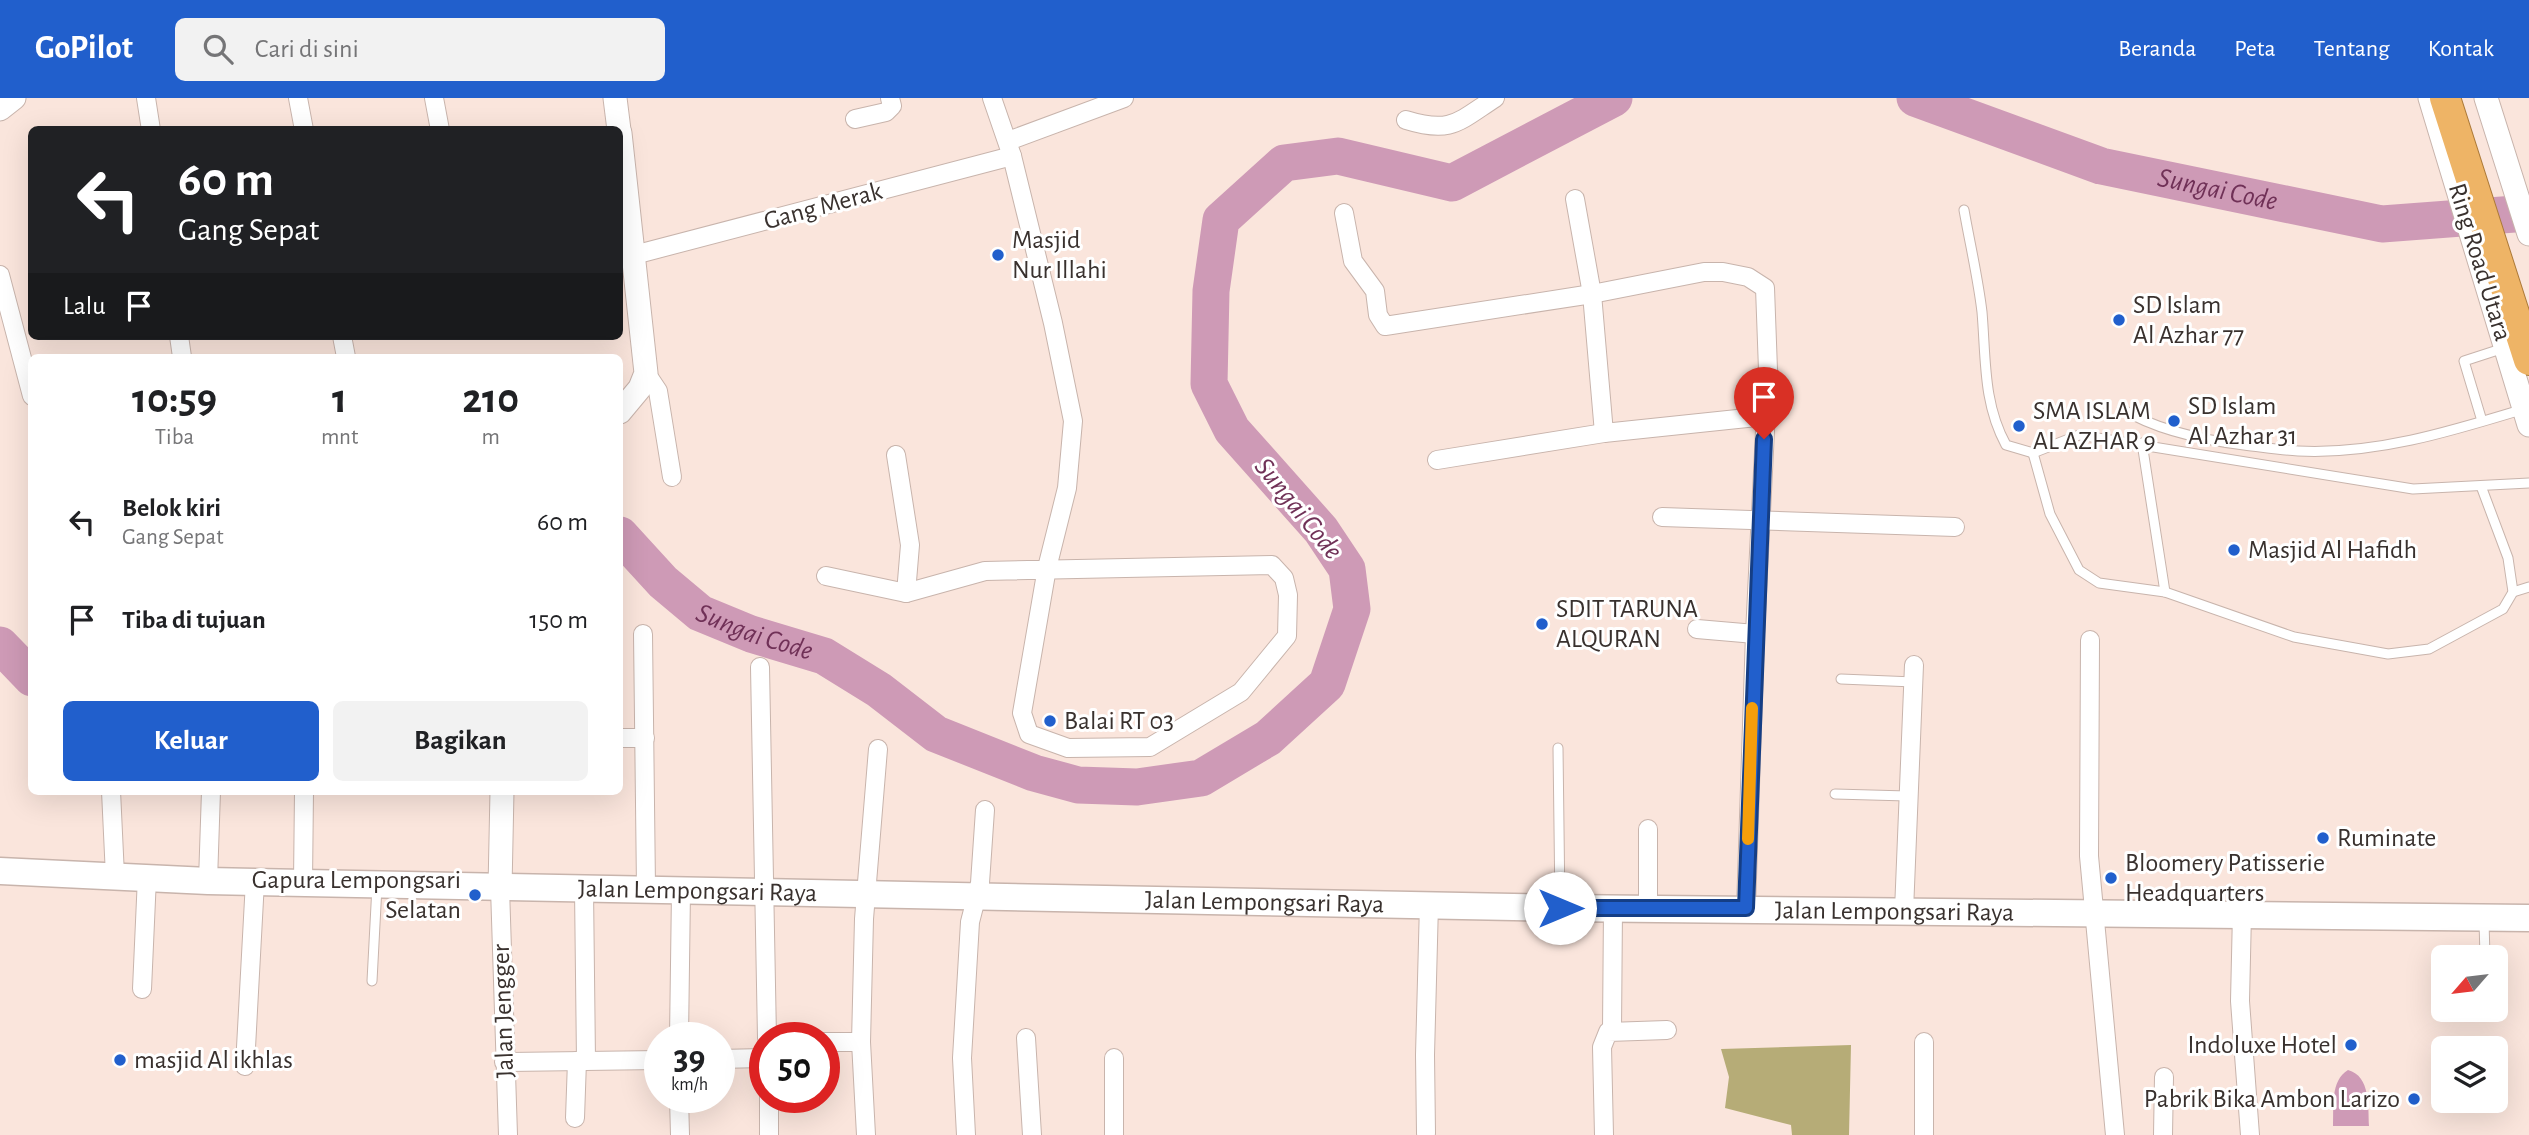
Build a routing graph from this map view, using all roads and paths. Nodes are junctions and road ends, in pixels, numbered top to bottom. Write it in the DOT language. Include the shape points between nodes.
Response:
graph roads {
  1 [pos="14,98"];
  2 [pos="146,98"];
  3 [pos="298,98"];
  4 [pos="434,98"];
  5 [pos="615,98"];
  6 [pos="890,98"];
  7 [pos="992,98"];
  8 [pos="1124,98"];
  9 [pos="1495,98"];
  10 [pos="2430,98"];
  11 [pos="2445,98"];
  12 [pos="2462,98"];
  13 [pos="2486,98"];
  14 [pos="0,109"];
  15 [pos="855,119"];
  16 [pos="1406,120"];
  17 [pos="150,126"];
  18 [pos="303,126"];
  19 [pos="439,126"];
  20 [pos="618,126"];
  21 [pos="1010,149"];
  22 [pos="623,164"];
  23 [pos="2487,194"];
  24 [pos="1576,199"];
  25 [pos="1964,210"];
  26 [pos="1344,213"];
  27 [pos="2529,234"];
  28 [pos="634,256"];
  29 [pos="0,275"];
  30 [pos="2510,283"];
  31 [pos="1592,294"];
  32 [pos="3,295"];
  33 [pos="2517,354"];
  34 [pos="646,373"];
  35 [pos="28,382"];
  36 [pos="623,408"];
  37 [pos="2122,409"];
  38 [pos="1766,416"];
  39 [pos="2526,417"];
  40 [pos="2482,421"];
  41 [pos="1604,433"];
  42 [pos="2142,443"];
  43 [pos="2033,453"];
  44 [pos="896,455"];
  45 [pos="1437,460"];
  46 [pos="673,477"];
  47 [pos="2529,483"];
  48 [pos="2481,486"];
  49 [pos="1662,517"];
  50 [pos="1762,522"];
  51 [pos="1955,527"];
  52 [pos="1047,568"];
  53 [pos="826,576"];
  54 [pos="2529,587"];
  55 [pos="2165,592"];
  56 [pos="2513,592"];
  57 [pos="906,593"];
  58 [pos="1697,629"];
  59 [pos="643,634"];
  60 [pos="1755,634"];
  61 [pos="2090,640"];
  62 [pos="761,667"];
  63 [pos="1914,673"];
  64 [pos="1841,680"];
  65 [pos="623,738"];
  66 [pos="645,738"];
  67 [pos="1558,748"];
  68 [pos="878,749"];
  69 [pos="1835,794"];
  70 [pos="111,795"];
  71 [pos="211,795"];
  72 [pos="304,795"];
  73 [pos="502,795"];
  74 [pos="1907,796"];
  75 [pos="985,810"];
  76 [pos="1648,829"];
  77 [pos="0,871"];
  78 [pos="115,876"];
  79 [pos="147,877"];
  80 [pos="208,881"];
  81 [pos="255,881"];
  82 [pos="303,882"];
  83 [pos="377,884"];
  84 [pos="500,888"];
  85 [pos="646,888"];
  86 [pos="584,889"];
  87 [pos="681,891"];
  88 [pos="763,894"];
  89 [pos="867,894"];
  90 [pos="978,896"];
  91 [pos="1429,904"];
  92 [pos="1560,908"];
  93 [pos="1613,908"];
  94 [pos="1648,908"];
  95 [pos="1746,908"];
  96 [pos="1905,911"];
  97 [pos="2095,913"];
  98 [pos="2242,913"];
  99 [pos="2484,915"];
  100 [pos="2529,918"];
  101 [pos="2485,945"];
  102 [pos="372,981"];
  103 [pos="142,989"];
  104 [pos="679,1022"];
  105 [pos="766,1022"];
  106 [pos="1612,1030"];
  107 [pos="1667,1030"];
  108 [pos="1026,1038"];
  109 [pos="840,1042"];
  110 [pos="861,1042"];
  111 [pos="1924,1042"];
  112 [pos="1114,1058"];
  113 [pos="644,1060"];
  114 [pos="582,1061"];
  115 [pos="504,1062"];
  116 [pos="246,1066"];
  117 [pos="2164,1077"];
  118 [pos="679,1113"];
  119 [pos="769,1113"];
  120 [pos="575,1118"];
  121 [pos="1426,1133"];
  122 [pos="508,1135"];
  123 [pos="680,1135"];
  124 [pos="769,1135"];
  125 [pos="866,1135"];
  126 [pos="965,1135"];
  127 [pos="1032,1135"];
  128 [pos="1114,1135"];
  129 [pos="1604,1135"];
  130 [pos="1924,1135"];
  131 [pos="2115,1135"];
  132 [pos="2163,1135"];
  133 [pos="2250,1135"];
  1 -- 14 [label="street"];
  2 -- 17 [label="street"];
  3 -- 18 [label="street"];
  4 -- 19 [label="street"];
  5 -- 20 [label="street"];
  6 -- 15 [label="street" via="892,106 886,112"];
  7 -- 21 [label="street"];
  8 -- 21 [label="street, Gang Merak"];
  9 -- 16 [label="street" via="1456,124 1432,128"];
  10 -- 23 [label="street, Ring Road Utara"];
  11 -- 23 [label="highway"];
  12 -- 23 [label="highway"];
  13 -- 23 [label="street, Ring Road Utara"];
  21 -- 28 [label="street, Gang Merak"];
  21 -- 52 [label="street" via="1073,421 1067,488"];
  22 -- 28 [label="street"];
  23 -- 27 [label="street, Ring Road Utara"];
  23 -- 30 [label="highway"];
  24 -- 31 [label="street"];
  25 -- 43 [label="lane" via="1982,311 1986,384 1994,423 2006,445"];
  26 -- 31 [label="street" via="1353,261 1375,291 1378,315 1385,326"];
  28 -- 34 [label="street"];
  29 -- 32 [label="street"];
  30 -- 33 [label="highway"];
  31 -- 38 [label="street" via="1704,272 1748,277 1765,288"];
  31 -- 41 [label="street"];
  32 -- 35 [label="street"];
  33 -- 39 [label="street, Ring Road Utara"];
  33 -- 40 [label="lane" via="2465,361"];
  34 -- 36 [label="street"];
  34 -- 46 [label="street" via="658,391"];
  37 -- 40 [label="lane" via="2140,420 2213,442 2299,451 2404,442"];
  38 -- 41 [label="street"];
  38 -- 50 [label="street"];
  39 -- 40 [label="lane"];
  41 -- 45 [label="street"];
  42 -- 43 [label="lane" via="2079,435"];
  42 -- 48 [label="lane" via="2413,489"];
  42 -- 55 [label="lane"];
  43 -- 55 [label="lane" via="2050,514 2080,569 2099,583"];
  44 -- 57 [label="street" via="910,545"];
  47 -- 48 [label="lane"];
  48 -- 56 [label="lane" via="2508,558"];
  49 -- 50 [label="street"];
  50 -- 51 [label="street"];
  50 -- 60 [label="street"];
  52 -- 52 [label="street" via="1272,565 1284,578 1288,595 1287,636 1241,692 1150,747 1068,747 1042,741 1029,734 1022,713"];
  52 -- 57 [label="street" via="985,571"];
  53 -- 57 [label="street"];
  54 -- 56 [label="lane"];
  55 -- 56 [label="lane" via="2294,637 2388,654 2429,649 2503,609"];
  58 -- 60 [label="street"];
  59 -- 66 [label="street"];
  60 -- 95 [label="street"];
  61 -- 97 [label="street" via="2090,856"];
  62 -- 88 [label="street"];
  63 -- 64 [label="lane"];
  63 -- 74 [label="street"];
  65 -- 66 [label="street"];
  66 -- 85 [label="street"];
  67 -- 92 [label="lane"];
  68 -- 89 [label="street"];
  69 -- 74 [label="lane"];
  70 -- 78 [label="street"];
  71 -- 80 [label="street"];
  72 -- 82 [label="street"];
  73 -- 84 [label="street"];
  74 -- 96 [label="street"];
  75 -- 90 [label="street"];
  76 -- 94 [label="street"];
  77 -- 78 [label="main road, Jalan Lempongsari Raya"];
  78 -- 79 [label="main road, Jalan Lempongsari Raya"];
  79 -- 80 [label="main road, Jalan Lempongsari Raya"];
  79 -- 103 [label="street"];
  80 -- 81 [label="main road, Jalan Lempongsari Raya"];
  81 -- 82 [label="main road, Jalan Lempongsari Raya"];
  81 -- 116 [label="street"];
  82 -- 83 [label="main road, Jalan Lempongsari Raya"];
  83 -- 84 [label="main road, Jalan Lempongsari Raya"];
  83 -- 102 [label="lane"];
  84 -- 86 [label="main road, Jalan Lempongsari Raya"];
  84 -- 115 [label="street, Jalan Jengger"];
  85 -- 86 [label="main road, Jalan Lempongsari Raya"];
  85 -- 87 [label="main road, Jalan Lempongsari Raya"];
  86 -- 114 [label="street"];
  87 -- 88 [label="main road, Jalan Lempongsari Raya"];
  87 -- 104 [label="street"];
  88 -- 89 [label="main road, Jalan Lempongsari Raya"];
  88 -- 105 [label="street"];
  89 -- 90 [label="main road, Jalan Lempongsari Raya"];
  89 -- 110 [label="street"];
  90 -- 91 [label="main road, Jalan Lempongsari Raya"];
  90 -- 126 [label="street" via="970,922 962,1058"];
  91 -- 92 [label="main road, Jalan Lempongsari Raya"];
  91 -- 121 [label="street"];
  92 -- 93 [label="main road, Jalan Lempongsari Raya"];
  93 -- 94 [label="main road, Jalan Lempongsari Raya"];
  93 -- 106 [label="street"];
  94 -- 95 [label="main road, Jalan Lempongsari Raya"];
  95 -- 96 [label="main road, Jalan Lempongsari Raya"];
  96 -- 97 [label="main road, Jalan Lempongsari Raya"];
  97 -- 98 [label="main road, Jalan Lempongsari Raya"];
  97 -- 131 [label="street"];
  98 -- 99 [label="main road, Jalan Lempongsari Raya"];
  98 -- 133 [label="street" via="2240,1002"];
  99 -- 100 [label="main road, Jalan Lempongsari Raya"];
  99 -- 101 [label="lane"];
  106 -- 107 [label="street"];
  106 -- 129 [label="street" via="1602,1047"];
  108 -- 127 [label="street"];
  109 -- 110 [label="street"];
  110 -- 125 [label="street"];
  111 -- 130 [label="street"];
  112 -- 128 [label="street"];
  113 -- 114 [label="street"];
  114 -- 115 [label="street"];
  114 -- 120 [label="street"];
  115 -- 122 [label="street, Jalan Jengger"];
  117 -- 132 [label="street"];
  118 -- 123 [label="street"];
  119 -- 124 [label="street"];
}
